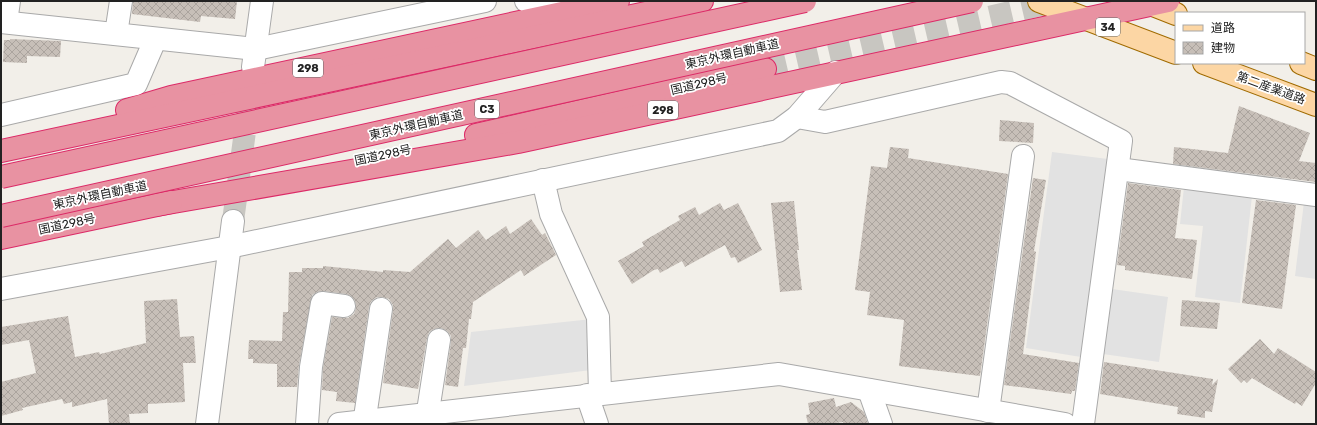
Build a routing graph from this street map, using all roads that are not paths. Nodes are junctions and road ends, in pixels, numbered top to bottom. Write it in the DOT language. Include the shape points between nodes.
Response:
graph roads {
  1 [pos="9,1"];
  2 [pos="121,1"];
  3 [pos="262,1"];
  4 [pos="485,1"];
  5 [pos="526,1"];
  6 [pos="618,1"];
  7 [pos="702,1"];
  8 [pos="805,1"];
  9 [pos="972,1"];
  10 [pos="1039,1"];
  11 [pos="1154,2"];
  12 [pos="1175,13"];
  13 [pos="561,14"];
  14 [pos="1088,19"];
  15 [pos="3,22"];
  16 [pos="116,34"];
  17 [pos="155,40"];
  18 [pos="1175,53"];
  19 [pos="254,58"];
  20 [pos="1207,64"];
  21 [pos="1304,64"];
  22 [pos="765,69"];
  23 [pos="1316,69"];
  24 [pos="836,72"];
  25 [pos="1316,105"];
  26 [pos="1,115"];
  27 [pos="796,117"];
  28 [pos="1,145"];
  29 [pos="1,151"];
  30 [pos="1022,156"];
  31 [pos="1118,170"];
  32 [pos="1,177"];
  33 [pos="543,180"];
  34 [pos="1316,195"];
  35 [pos="156,205"];
  36 [pos="1,216"];
  37 [pos="233,221"];
  38 [pos="1,238"];
  39 [pos="228,247"];
  40 [pos="1,288"];
  41 [pos="344,306"];
  42 [pos="381,309"];
  43 [pos="439,340"];
  44 [pos="869,390"];
  45 [pos="593,394"];
  46 [pos="988,411"];
  47 [pos="427,419"];
  48 [pos="364,423"];
  49 [pos="207,424"];
  50 [pos="307,424"];
  51 [pos="339,424"];
  52 [pos="597,424"];
  53 [pos="881,424"];
  54 [pos="1065,424"];
  55 [pos="1083,424"];
  1 -- 15 [label="street"];
  2 -- 16 [label="street"];
  3 -- 19 [label="street"];
  4 -- 19 [label="street"];
  5 -- 13 [label="street"];
  6 -- 13 [label="highway, 298"];
  7 -- 29 [label="highway, 298"];
  8 -- 32 [label="highway, bridge"];
  9 -- 36 [label="highway, 東京外環自動車道 / C3, bridge"];
  10 -- 14 [label="main road, 34"];
  11 -- 12 [label="main road"];
  11 -- 14 [label="highway, 298"];
  13 -- 28 [label="highway, 298" via="171,98"];
  14 -- 18 [label="main road, 34"];
  14 -- 24 [label="highway, 298"];
  15 -- 16 [label="street"];
  16 -- 17 [label="street"];
  17 -- 19 [label="street"];
  17 -- 26 [label="street" via="136,84"];
  20 -- 25 [label="main road, 第二産業道路"];
  21 -- 23 [label="main road"];
  22 -- 35 [label="highway, 国道298号 / 298"];
  24 -- 27 [label="street"];
  24 -- 35 [label="highway, 298" via="518,142"];
  27 -- 31 [label="street" via="825,122 1000,82 1010,83 1122,141"];
  27 -- 33 [label="street" via="778,131"];
  30 -- 46 [label="street"];
  31 -- 34 [label="street"];
  31 -- 55 [label="street"];
  33 -- 39 [label="street"];
  33 -- 45 [label="street" via="551,214 598,317"];
  35 -- 38 [label="highway, 国道298号 / 298"];
  37 -- 39 [label="street"];
  39 -- 40 [label="street"];
  39 -- 49 [label="street"];
  41 -- 50 [label="street" via="322,303 311,367"];
  42 -- 48 [label="street"];
  43 -- 47 [label="street"];
  44 -- 45 [label="street" via="779,374"];
  44 -- 46 [label="street"];
  44 -- 53 [label="street"];
  45 -- 47 [label="street"];
  45 -- 52 [label="street"];
  46 -- 54 [label="street"];
  47 -- 48 [label="street"];
  48 -- 51 [label="street"];
}
